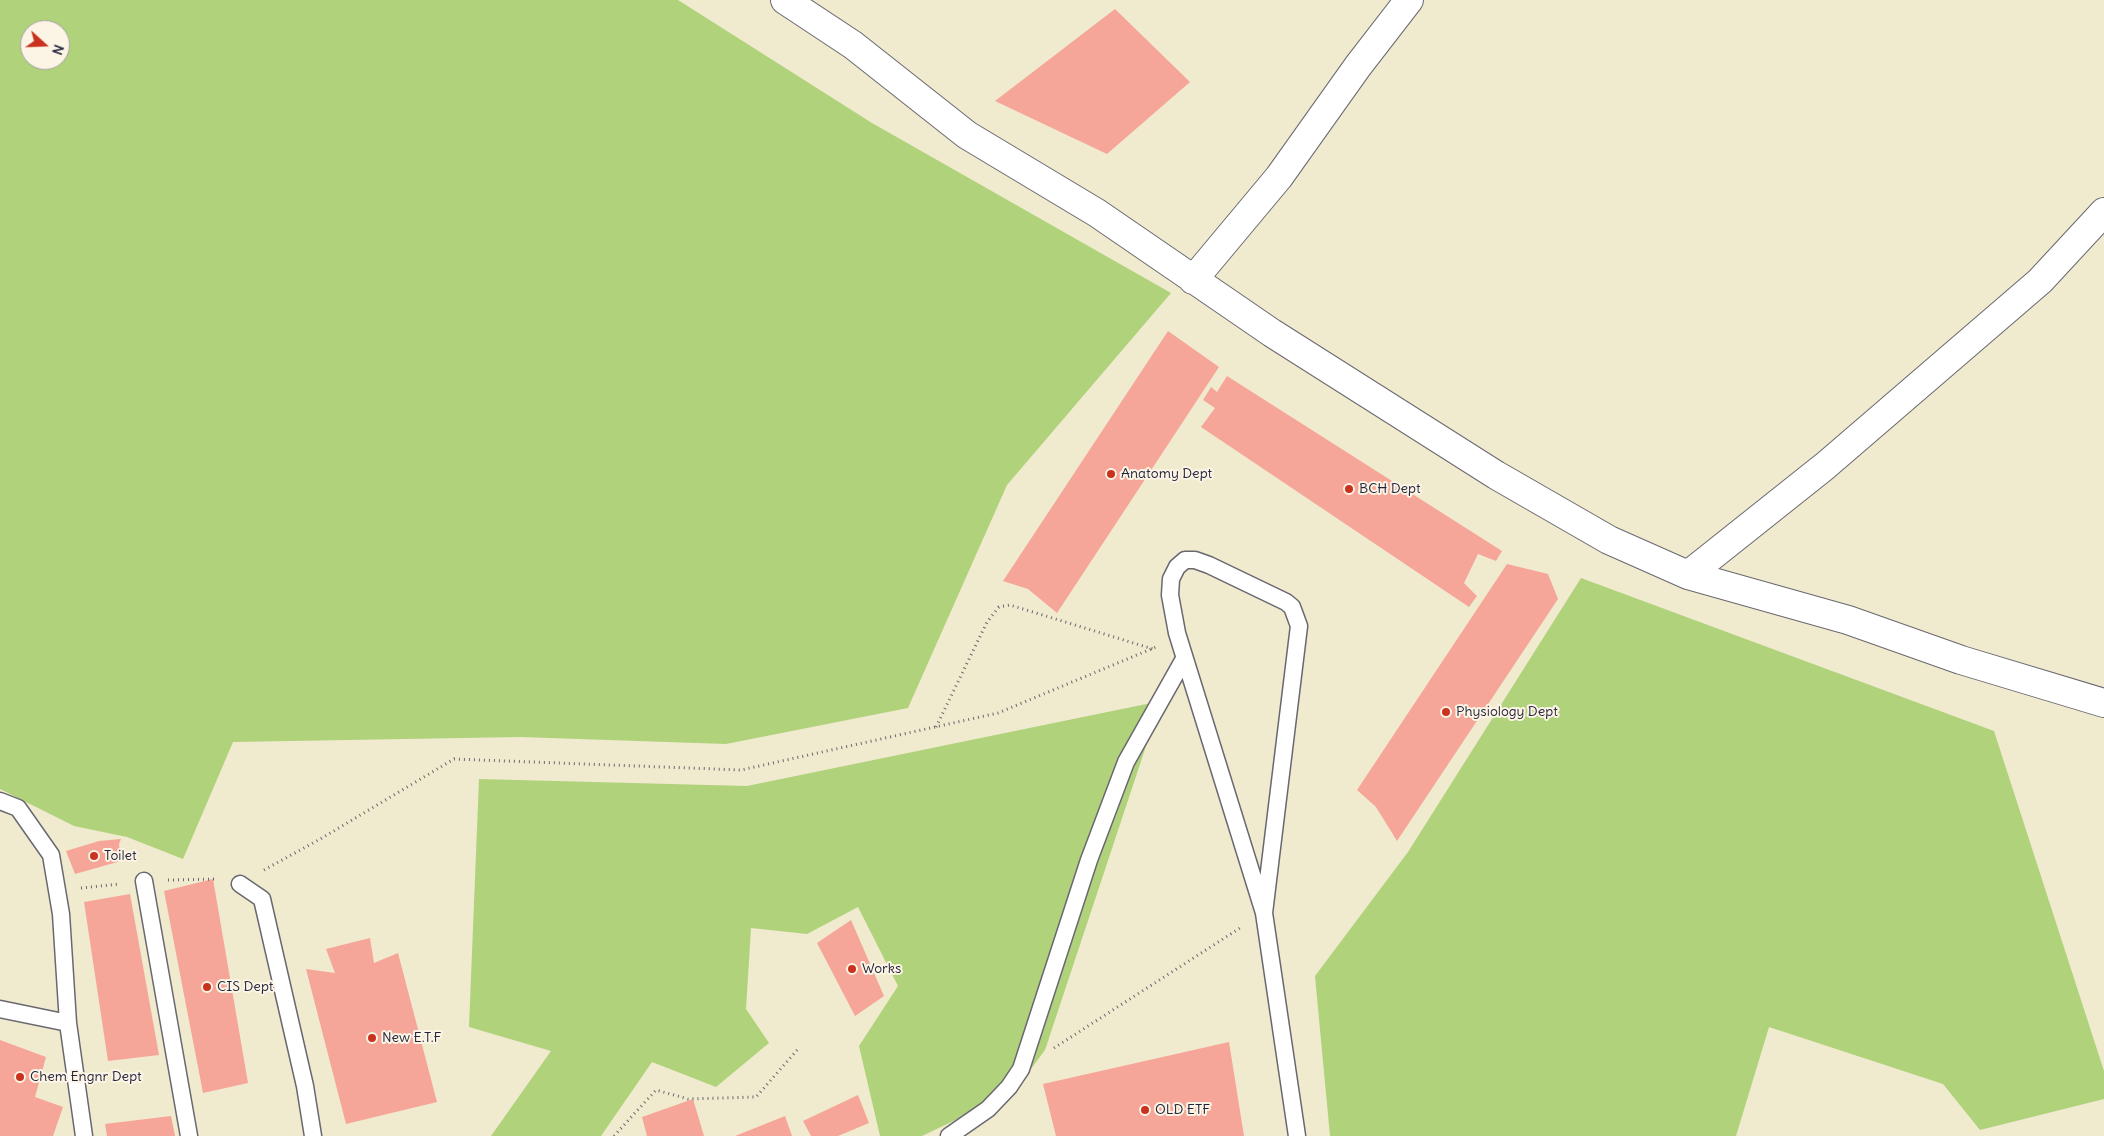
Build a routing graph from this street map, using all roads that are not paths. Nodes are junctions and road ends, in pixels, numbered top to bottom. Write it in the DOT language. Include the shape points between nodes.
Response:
graph roads {
  1 [pos="785,0"];
  2 [pos="1409,0"];
  3 [pos="2104,212"];
  4 [pos="1193,280"];
  5 [pos="1688,575"];
  6 [pos="1184,660"];
  7 [pos="2104,704"];
  8 [pos="0,801"];
  9 [pos="144,881"];
  10 [pos="240,884"];
  11 [pos="1264,913"];
  12 [pos="0,1009"];
  13 [pos="68,1023"];
  14 [pos="84,1136"];
  15 [pos="189,1136"];
  16 [pos="312,1136"];
  17 [pos="949,1136"];
  18 [pos="1297,1136"];
  1 -- 4 [label="street" via="853,45 967,135 1097,213"];
  2 -- 4 [label="street" via="1279,177"];
  3 -- 5 [label="street" via="2032,287 1825,466"];
  4 -- 5 [label="street" via="1496,475 1609,540"];
  5 -- 7 [label="street" via="1848,620 1961,660"];
  6 -- 11 [label="lane"];
  6 -- 11 [label="lane" via="1170,595 1171,579 1185,560 1209,565 1286,602 1296,615 1299,637"];
  6 -- 17 [label="lane" via="1126,762 1089,860 1021,1070 988,1109"];
  8 -- 13 [label="lane" via="18,808 51,855 61,914"];
  9 -- 15 [label="lane"];
  10 -- 16 [label="lane" via="262,898 306,1086"];
  11 -- 18 [label="lane"];
  12 -- 13 [label="lane"];
  13 -- 14 [label="lane"];
}
